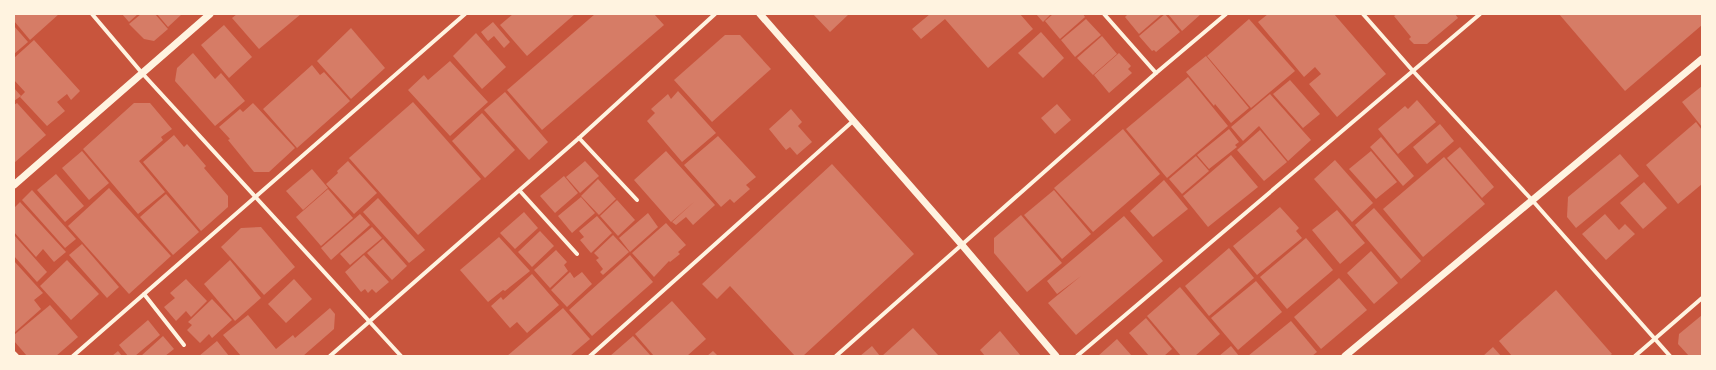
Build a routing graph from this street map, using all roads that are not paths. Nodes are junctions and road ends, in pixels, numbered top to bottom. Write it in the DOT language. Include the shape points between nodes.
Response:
graph roads {
  1 [pos="92,14"];
  2 [pos="210,14"];
  3 [pos="465,14"];
  4 [pos="715,14"];
  5 [pos="760,14"];
  6 [pos="1104,14"];
  7 [pos="1226,14"];
  8 [pos="1363,14"];
  9 [pos="1480,14"];
  10 [pos="1702,59"];
  11 [pos="1413,71"];
  12 [pos="142,73"];
  13 [pos="1156,73"];
  14 [pos="853,121"];
  15 [pos="579,138"];
  16 [pos="14,185"];
  17 [pos="520,191"];
  18 [pos="256,197"];
  19 [pos="637,200"];
  20 [pos="1532,200"];
  21 [pos="962,245"];
  22 [pos="577,254"];
  23 [pos="144,294"];
  24 [pos="1702,298"];
  25 [pos="370,320"];
  26 [pos="1655,339"];
  27 [pos="184,345"];
  28 [pos="14,353"];
  29 [pos="17,356"];
  30 [pos="73,356"];
  31 [pos="330,356"];
  32 [pos="401,356"];
  33 [pos="590,356"];
  34 [pos="836,356"];
  35 [pos="1056,356"];
  36 [pos="1077,356"];
  37 [pos="1345,356"];
  38 [pos="1635,356"];
  39 [pos="1670,356"];
  1 -- 12 [label="street"];
  2 -- 12 [label="street"];
  3 -- 18 [label="street"];
  4 -- 15 [label="street"];
  5 -- 14 [label="street"];
  6 -- 13 [label="street"];
  7 -- 13 [label="street"];
  8 -- 11 [label="street"];
  9 -- 11 [label="street"];
  10 -- 20 [label="street"];
  11 -- 20 [label="street"];
  11 -- 36 [label="street"];
  12 -- 16 [label="street"];
  12 -- 18 [label="street"];
  13 -- 21 [label="street"];
  14 -- 21 [label="street"];
  14 -- 33 [label="street"];
  15 -- 17 [label="street"];
  15 -- 19 [label="street"];
  17 -- 22 [label="street"];
  17 -- 25 [label="street"];
  18 -- 23 [label="street"];
  18 -- 25 [label="street"];
  20 -- 26 [label="street"];
  20 -- 37 [label="street"];
  21 -- 34 [label="street"];
  21 -- 35 [label="street"];
  23 -- 27 [label="street"];
  23 -- 30 [label="street"];
  24 -- 26 [label="street"];
  25 -- 31 [label="street"];
  25 -- 32 [label="street"];
  26 -- 38 [label="street"];
  26 -- 39 [label="street"];
  28 -- 29 [label="street"];
}
